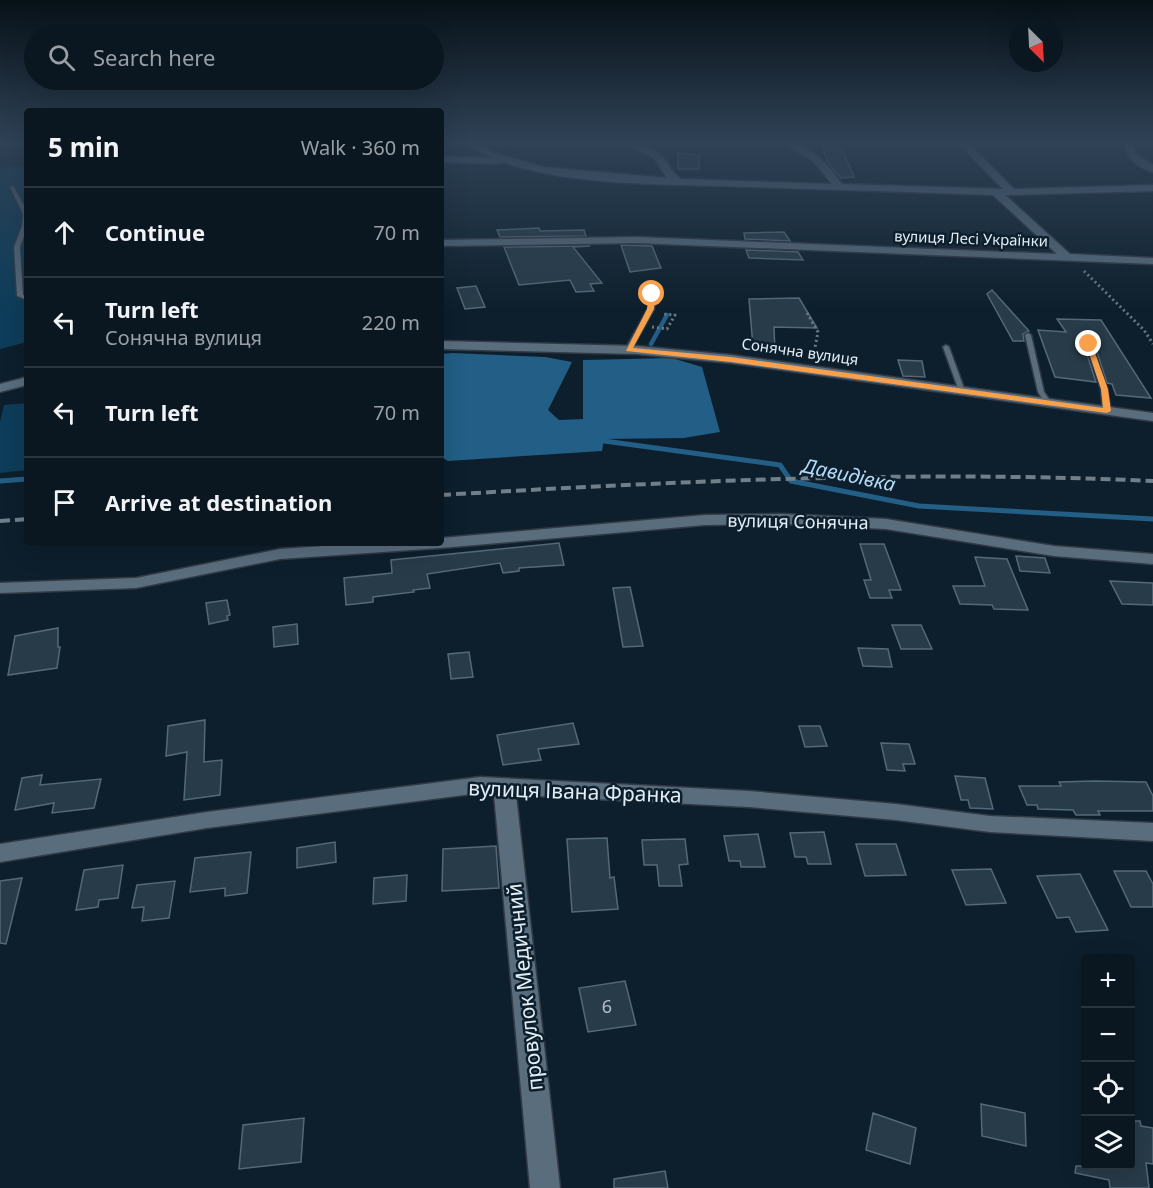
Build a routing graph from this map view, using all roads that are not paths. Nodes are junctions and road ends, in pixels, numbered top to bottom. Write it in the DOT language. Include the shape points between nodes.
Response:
graph roads {
  1 [pos="1003,198"];
  2 [pos="24,228"];
  3 [pos="444,243"];
  4 [pos="1068,258"];
  5 [pos="1153,261"];
  6 [pos="652,294"];
  7 [pos="24,297"];
  8 [pos="1028,335"];
  9 [pos="1089,344"];
  10 [pos="444,345"];
  11 [pos="946,347"];
  12 [pos="628,350"];
  13 [pos="24,382"];
  14 [pos="0,388"];
  15 [pos="962,391"];
  16 [pos="1047,402"];
  17 [pos="1107,411"];
  18 [pos="1153,417"];
  19 [pos="444,543"];
  20 [pos="397,546"];
  21 [pos="1153,559"];
  22 [pos="0,588"];
  23 [pos="504,785"];
  24 [pos="1153,832"];
  25 [pos="0,853"];
  26 [pos="545,1188"];
  1 -- 4 [label="street, вулиця Лесі Українки"];
  2 -- 7 [label="lane" via="16,247"];
  3 -- 4 [label="street, вулиця Лесі Українки" via="637,240"];
  4 -- 5 [label="street, вулиця Лесі Українки"];
  6 -- 12 [label="lane" via="651,309"];
  8 -- 16 [label="lane" via="1041,392"];
  9 -- 17 [label="lane"];
  10 -- 12 [label="street, Сонячна вулиця"];
  11 -- 15 [label="lane"];
  12 -- 15 [label="street, Сонячна вулиця" via="731,359"];
  13 -- 14 [label="street"];
  15 -- 16 [label="street, Сонячна вулиця"];
  16 -- 17 [label="street, Сонячна вулиця"];
  17 -- 18 [label="street, Сонячна вулиця"];
  19 -- 21 [label="street, вулиця Сонячна" via="705,520 783,519 886,524 1054,550"];
  20 -- 22 [label="street, вулиця Сонячна" via="280,554 136,583"];
  23 -- 24 [label="street, вулиця Івана Франка" via="760,800 990,824"];
  23 -- 25 [label="street, вулиця Івана Франка" via="207,820"];
  23 -- 26 [label="street, провулок Медичний"];
}
